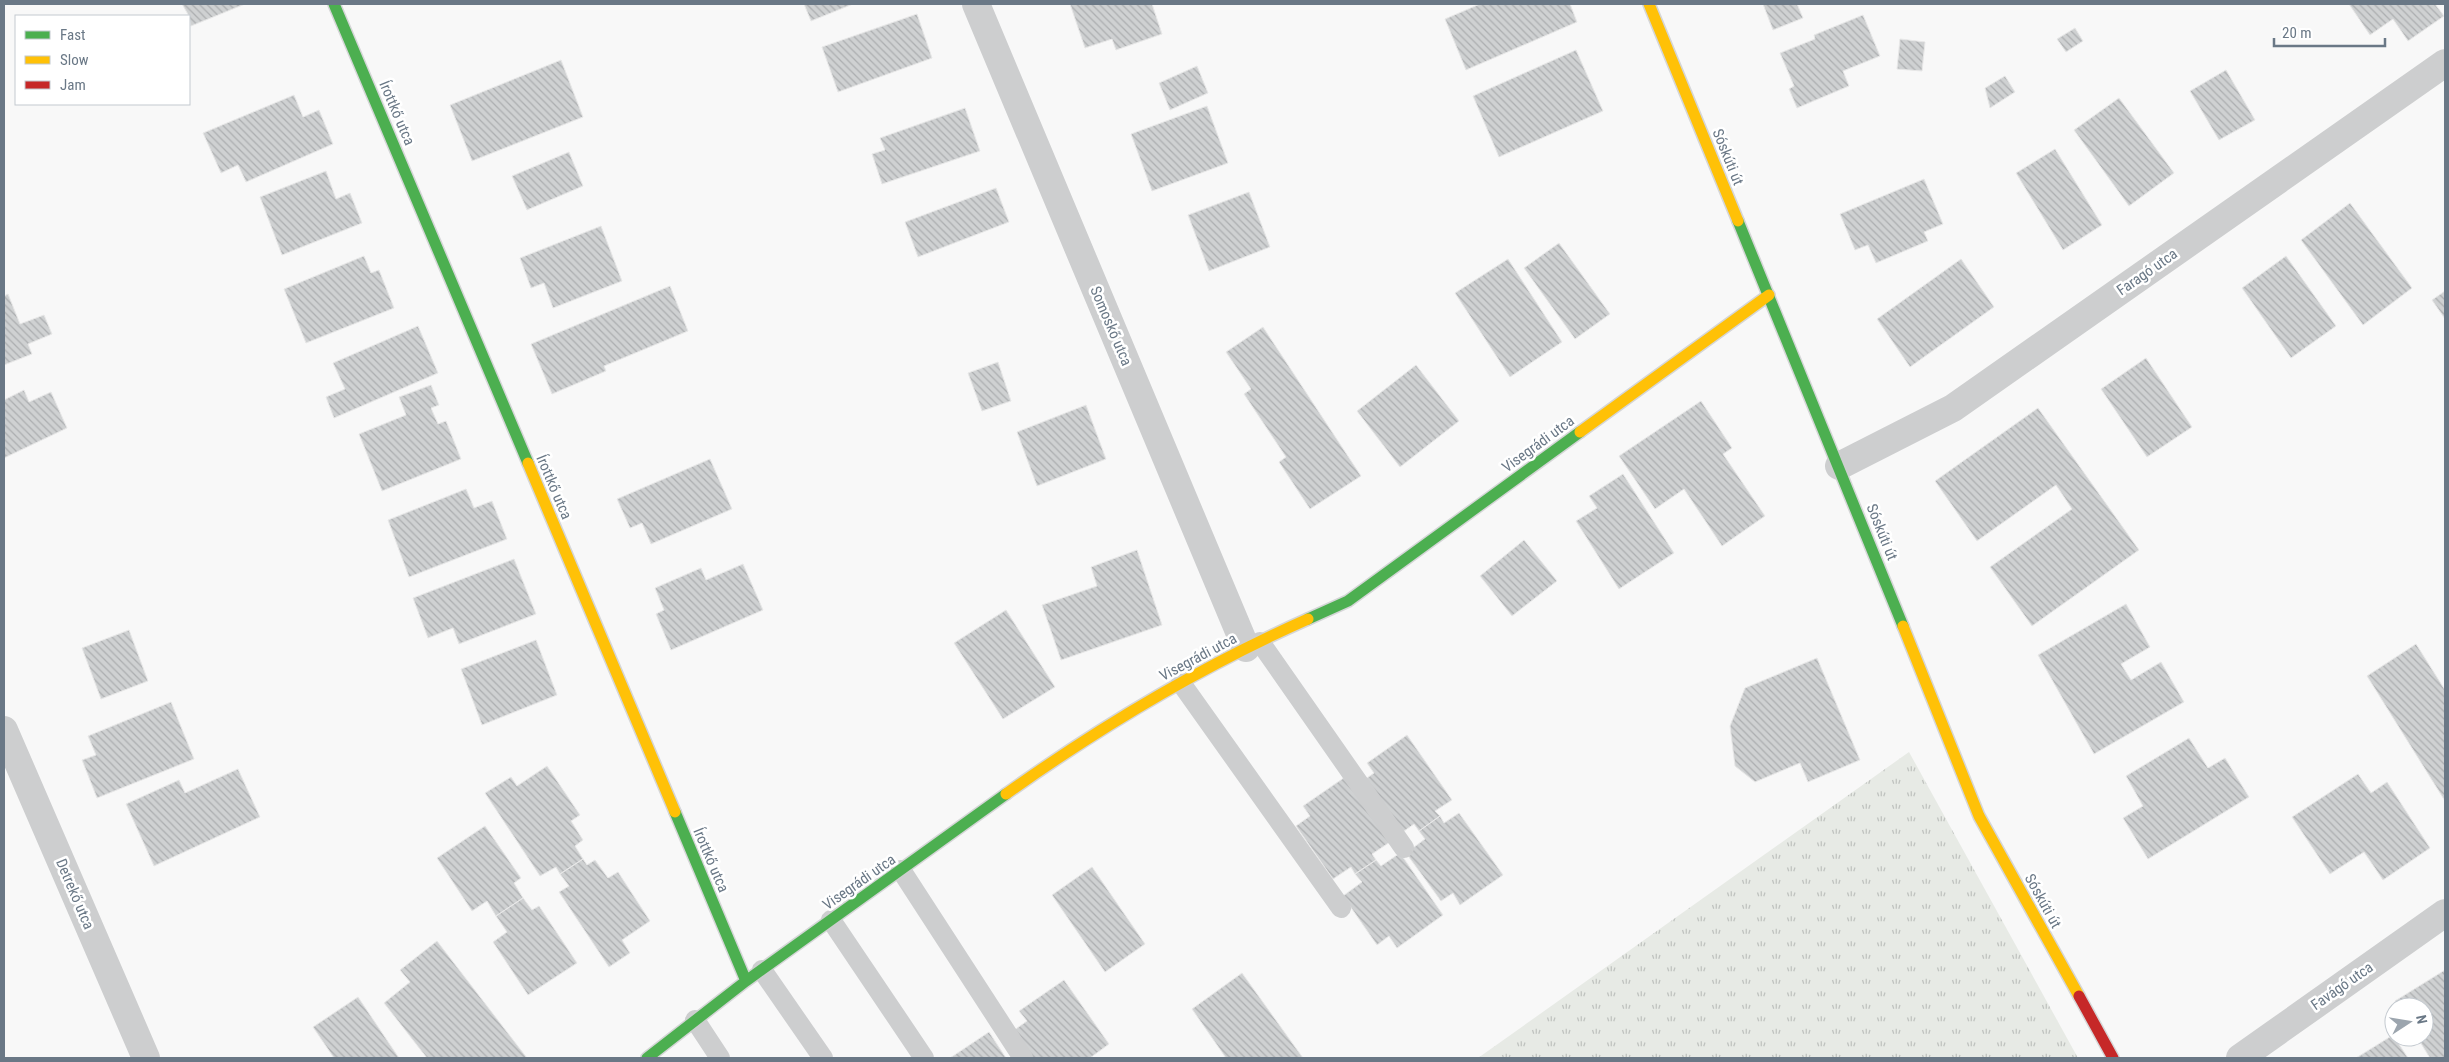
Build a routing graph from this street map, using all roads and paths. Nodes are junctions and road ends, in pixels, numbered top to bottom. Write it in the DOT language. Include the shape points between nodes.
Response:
graph roads {
  1 [pos="334,4"];
  2 [pos="976,4"];
  3 [pos="1650,4"];
  4 [pos="2445,63"];
  5 [pos="1769,295"];
  6 [pos="1839,466"];
  7 [pos="1253,645"];
  8 [pos="1181,683"];
  9 [pos="4,730"];
  10 [pos="1404,848"];
  11 [pos="901,870"];
  12 [pos="1341,908"];
  13 [pos="2445,913"];
  14 [pos="831,920"];
  15 [pos="754,975"];
  16 [pos="695,1020"];
  17 [pos="146,1058"];
  18 [pos="648,1058"];
  19 [pos="720,1058"];
  20 [pos="823,1058"];
  21 [pos="924,1058"];
  22 [pos="1023,1058"];
  23 [pos="2113,1058"];
  24 [pos="2240,1058"];
  1 -- 15 [label="street, Írottkő utca"];
  2 -- 7 [label="street, Somoskő utca"];
  3 -- 5 [label="street, Sóskúti út"];
  4 -- 6 [label="street, Faragó utca" via="1953,408"];
  5 -- 6 [label="street, Sóskúti út"];
  5 -- 7 [label="street, Visegrádi utca" via="1348,601"];
  6 -- 23 [label="street, Sóskúti út" via="1979,816"];
  7 -- 8 [label="street, Visegrádi utca"];
  7 -- 10 [label="lane"];
  8 -- 11 [label="street, Visegrádi utca" via="1060,756"];
  8 -- 12 [label="lane"];
  9 -- 17 [label="street, Detrekő utca"];
  11 -- 14 [label="street, Visegrádi utca"];
  11 -- 22 [label="lane"];
  13 -- 24 [label="street, Favágó utca"];
  14 -- 15 [label="street, Visegrádi utca"];
  14 -- 21 [label="lane"];
  15 -- 16 [label="street, Visegrádi utca"];
  15 -- 20 [label="lane"];
  16 -- 18 [label="street, Visegrádi utca"];
  16 -- 19 [label="lane"];
}
